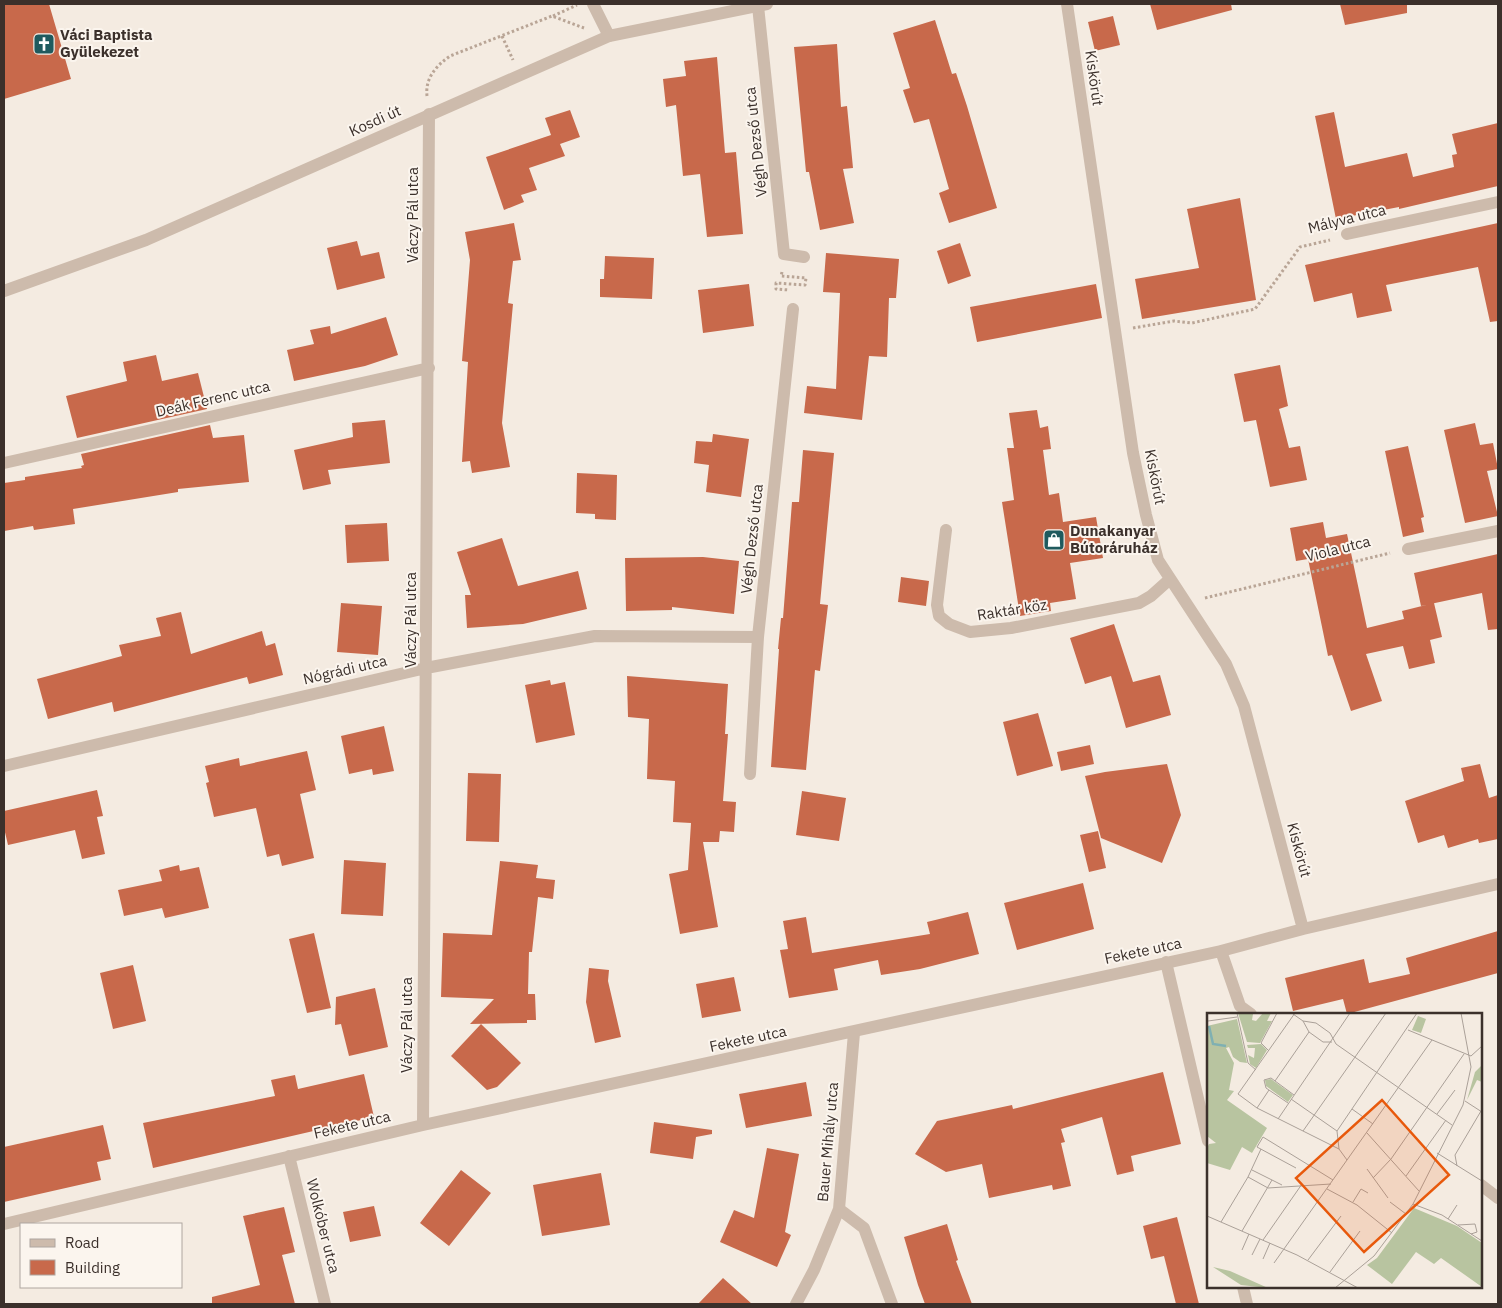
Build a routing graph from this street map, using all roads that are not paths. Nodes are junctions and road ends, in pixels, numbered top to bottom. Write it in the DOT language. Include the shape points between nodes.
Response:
graph roads {
  1 [pos="593,4"];
  2 [pos="1067,4"];
  3 [pos="762,5"];
  4 [pos="609,36"];
  5 [pos="429,114"];
  6 [pos="1498,202"];
  7 [pos="1347,234"];
  8 [pos="804,257"];
  9 [pos="4,291"];
  10 [pos="793,308"];
  11 [pos="429,368"];
  12 [pos="4,463"];
  13 [pos="946,530"];
  14 [pos="1498,530"];
  15 [pos="1408,549"];
  16 [pos="1170,579"];
  17 [pos="758,637"];
  18 [pos="426,668"];
  19 [pos="4,766"];
  20 [pos="750,774"];
  21 [pos="1498,884"];
  22 [pos="1303,929"];
  23 [pos="1222,951"];
  24 [pos="1166,962"];
  25 [pos="1250,1013"];
  26 [pos="854,1032"];
  27 [pos="423,1125"];
  28 [pos="1207,1137"];
  29 [pos="290,1156"];
  30 [pos="1482,1186"];
  31 [pos="1497,1196"];
  32 [pos="839,1209"];
  33 [pos="4,1224"];
  34 [pos="1242,1288"];
  35 [pos="325,1304"];
  36 [pos="796,1304"];
  37 [pos="892,1304"];
  38 [pos="1247,1304"];
  1 -- 4 [label="street"];
  2 -- 16 [label="street, Kiskörút" via="1133,453 1158,560"];
  3 -- 4 [label="street, Kosdi út"];
  3 -- 8 [label="street, Végh Dezső utca" via="784,254"];
  4 -- 5 [label="street, Kosdi út"];
  5 -- 9 [label="street, Kosdi út" via="146,240"];
  5 -- 11 [label="street, Váczy Pál utca"];
  6 -- 7 [label="street, Mályva utca"];
  10 -- 17 [label="street, Végh Dezső utca"];
  11 -- 12 [label="street, Deák Ferenc utca"];
  11 -- 18 [label="street, Váczy Pál utca"];
  13 -- 16 [label="street, Raktár köz" via="937,604 940,616 949,624 970,632 1011,628 1139,603"];
  14 -- 15 [label="street"];
  16 -- 22 [label="street, Kiskörút" via="1226,664 1244,706"];
  17 -- 18 [label="street, Nógrádi utca" via="595,636"];
  17 -- 20 [label="street, Végh Dezső utca"];
  18 -- 19 [label="street, Nógrádi utca"];
  18 -- 27 [label="street, Váczy Pál utca"];
  21 -- 22 [label="street, Fekete utca"];
  22 -- 23 [label="street, Fekete utca"];
  23 -- 24 [label="street, Fekete utca"];
  23 -- 25 [label="street" via="1240,1006"];
  24 -- 26 [label="street, Fekete utca"];
  24 -- 28 [label="street"];
  26 -- 27 [label="street, Fekete utca"];
  26 -- 32 [label="street, Bauer Mihály utca"];
  27 -- 29 [label="street, Fekete utca"];
  29 -- 33 [label="street, Fekete utca"];
  29 -- 35 [label="street, Wolkóber utca"];
  30 -- 31 [label="street"];
  32 -- 36 [label="street, Bauer Mihály utca"];
  32 -- 37 [label="street" via="864,1228"];
  34 -- 38 [label="street"];
}
